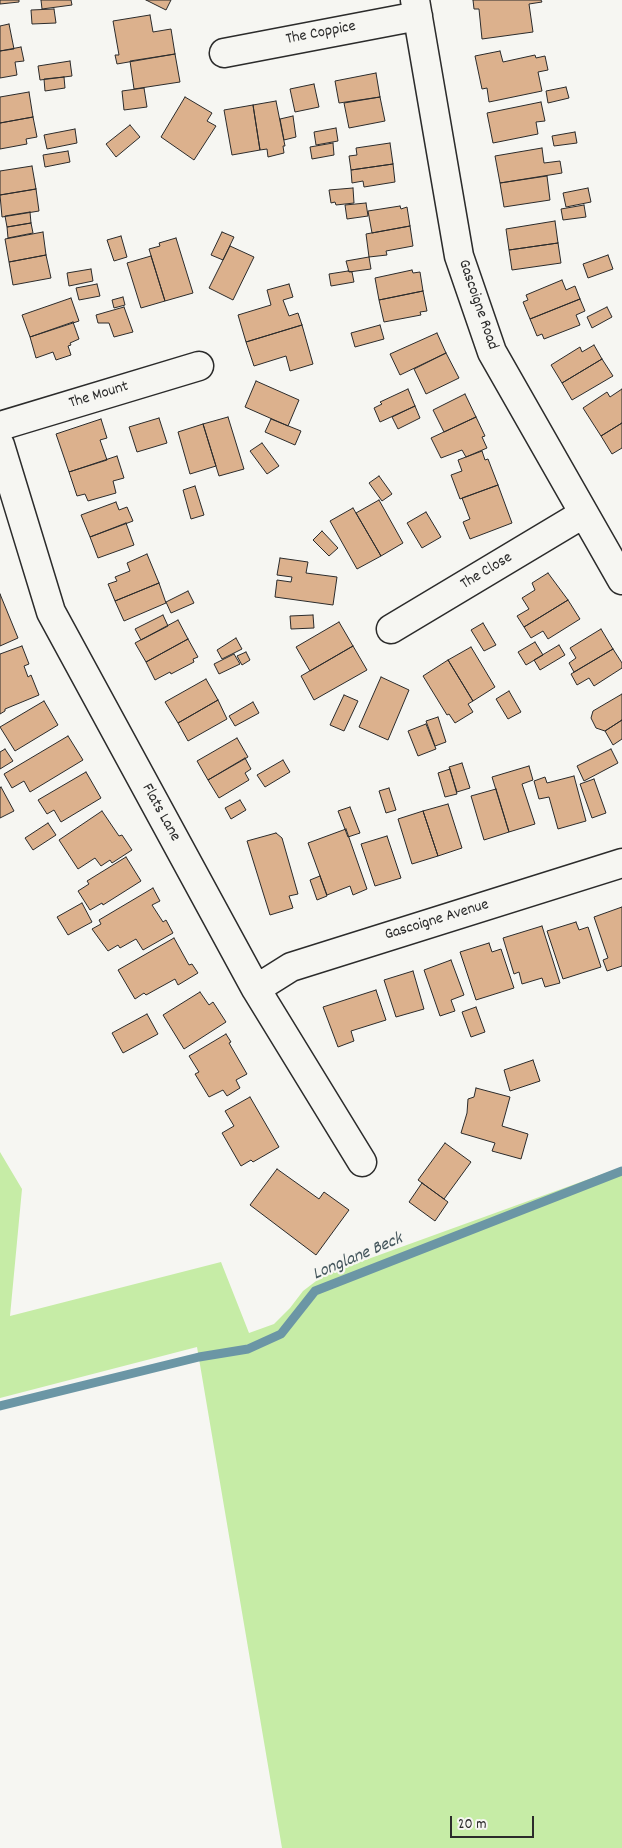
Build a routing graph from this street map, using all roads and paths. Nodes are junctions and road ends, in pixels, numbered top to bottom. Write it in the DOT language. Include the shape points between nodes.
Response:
graph roads {
  1 [pos="416,8"];
  2 [pos="224,53"];
  3 [pos="199,366"];
  4 [pos="0,426"];
  5 [pos="0,445"];
  6 [pos="583,514"];
  7 [pos="622,580"];
  8 [pos="391,629"];
  9 [pos="622,863"];
  10 [pos="256,989"];
  11 [pos="362,1162"];
  1 -- 2 [label="street, The Coppice"];
  1 -- 6 [label="street, Gascoigne Road" via="460,256 492,352"];
  3 -- 4 [label="street, The Mount"];
  5 -- 10 [label="street, Flats Lane" via="51,612"];
  6 -- 7 [label="street, Gascoigne Road"];
  6 -- 8 [label="street, The Close"];
  9 -- 10 [label="street, Gascoigne Avenue" via="291,967"];
  10 -- 11 [label="street, Flats Lane"];
}
